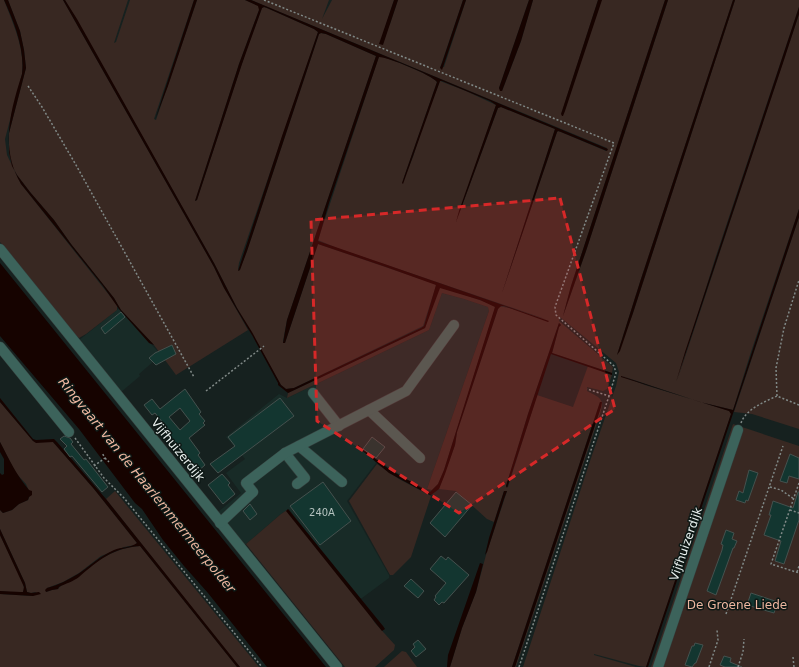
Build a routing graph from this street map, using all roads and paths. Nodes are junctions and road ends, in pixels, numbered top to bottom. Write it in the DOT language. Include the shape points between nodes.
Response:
graph roads {
  1 [pos="264,0"];
  2 [pos="28,86"];
  3 [pos="0,249"];
  4 [pos="799,280"];
  5 [pos="454,325"];
  6 [pos="264,346"];
  7 [pos="0,347"];
  8 [pos="194,377"];
  9 [pos="587,388"];
  10 [pos="206,391"];
  11 [pos="312,393"];
  12 [pos="609,396"];
  13 [pos="777,396"];
  14 [pos="799,405"];
  15 [pos="369,410"];
  16 [pos="339,426"];
  17 [pos="738,430"];
  18 [pos="69,432"];
  19 [pos="299,446"];
  20 [pos="783,446"];
  21 [pos="285,453"];
  22 [pos="102,454"];
  23 [pos="105,458"];
  24 [pos="420,458"];
  25 [pos="109,462"];
  26 [pos="94,466"];
  27 [pos="342,482"];
  28 [pos="799,483"];
  29 [pos="297,484"];
  30 [pos="771,487"];
  31 [pos="794,499"];
  32 [pos="790,510"];
  33 [pos="799,513"];
  34 [pos="220,523"];
  35 [pos="799,566"];
  36 [pos="798,572"];
  37 [pos="726,614"];
  38 [pos="717,630"];
  39 [pos="744,639"];
  40 [pos="793,657"];
  41 [pos="262,667"];
  42 [pos="337,667"];
  43 [pos="519,667"];
  44 [pos="658,667"];
  45 [pos="709,667"];
  46 [pos="738,667"];
  47 [pos="794,667"];
  1 -- 12 [label="path" via="614,143 555,307 556,316 614,366 616,373"];
  2 -- 8 [label="path" via="76,166"];
  3 -- 34 [label="street, Vijfhuizerdijk"];
  4 -- 13 [label="path" via="784,328 776,368"];
  5 -- 15 [label="street" via="406,391"];
  6 -- 10 [label="path"];
  7 -- 18 [label="street"];
  9 -- 12 [label="path"];
  11 -- 16 [label="street"];
  12 -- 43 [label="path"];
  13 -- 14 [label="path"];
  13 -- 17 [label="path" via="759,404 743,418"];
  15 -- 16 [label="street"];
  15 -- 24 [label="street"];
  16 -- 19 [label="street"];
  17 -- 44 [label="street, Vijfhuizerdijk"];
  18 -- 26 [label="path"];
  19 -- 21 [label="street"];
  19 -- 27 [label="street"];
  20 -- 30 [label="path"];
  21 -- 29 [label="street" via="305,478"];
  21 -- 34 [label="street" via="246,483 253,492"];
  22 -- 23 [label="path"];
  23 -- 25 [label="path"];
  23 -- 26 [label="path"];
  26 -- 41 [label="path" via="124,498"];
  28 -- 31 [label="path"];
  30 -- 31 [label="path" via="785,492"];
  30 -- 37 [label="path"];
  31 -- 32 [label="path"];
  32 -- 33 [label="path"];
  32 -- 36 [label="path" via="771,564"];
  34 -- 42 [label="street, Vijfhuizerdijk"];
  35 -- 36 [label="path"];
  38 -- 45 [label="path" via="718,640"];
  39 -- 46 [label="path"];
  40 -- 47 [label="path"];
}
